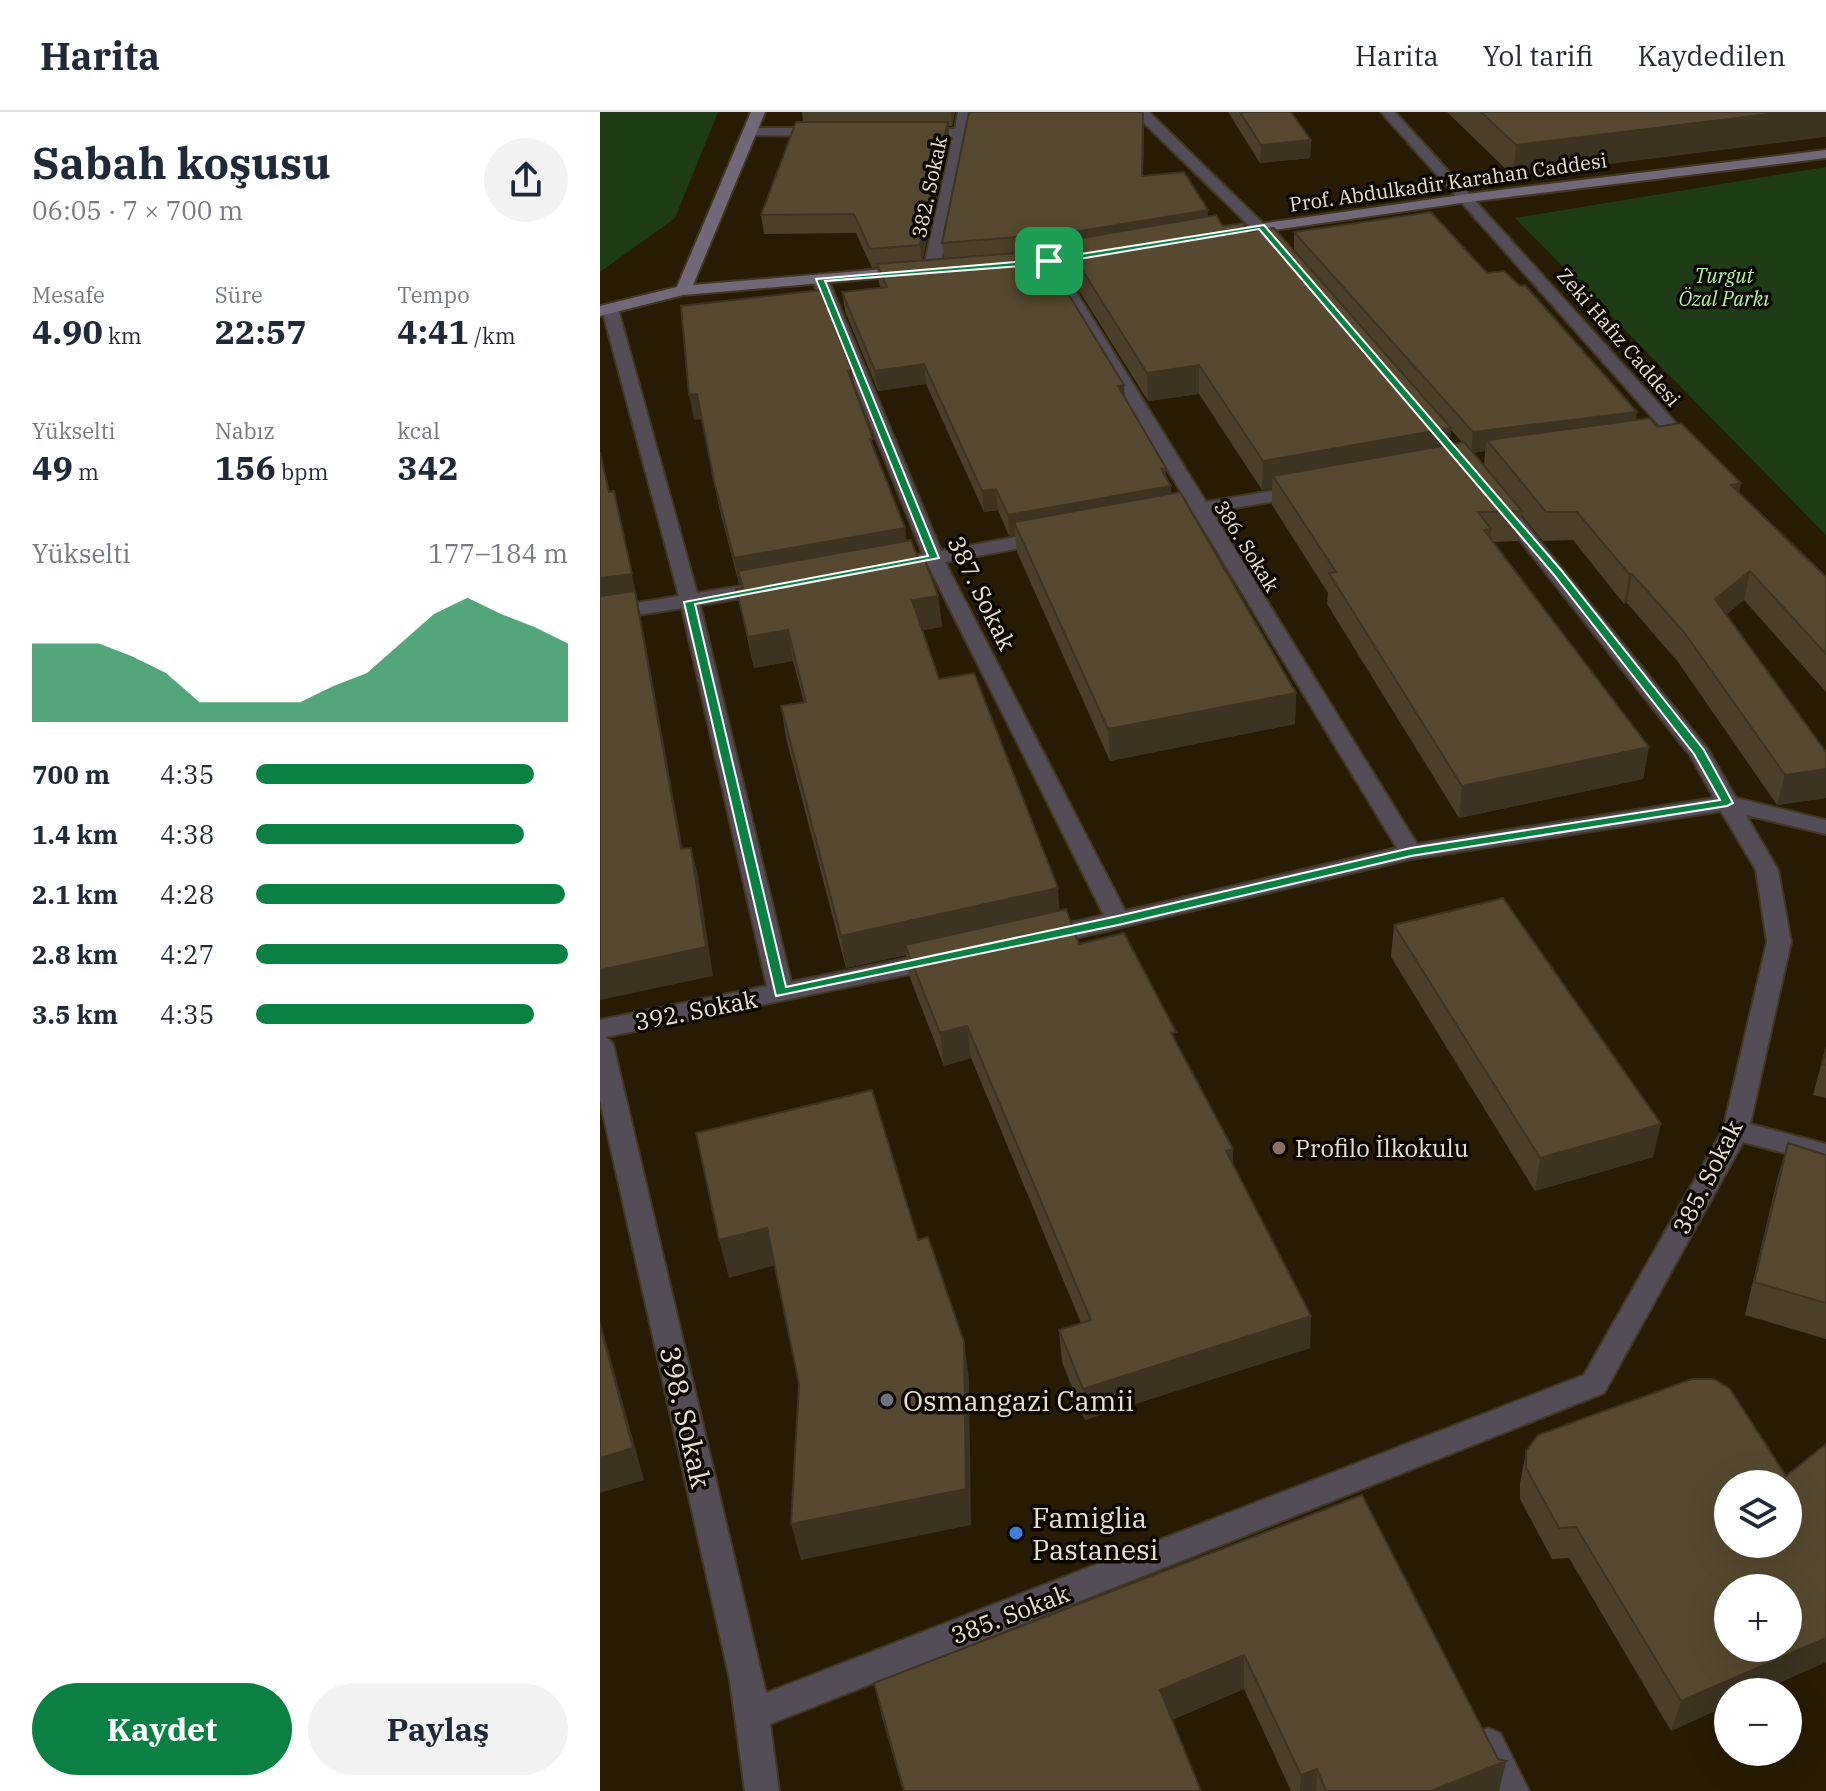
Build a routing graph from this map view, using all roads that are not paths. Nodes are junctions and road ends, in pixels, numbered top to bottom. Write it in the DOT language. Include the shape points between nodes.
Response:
graph roads {
  1 [pos="758,112"];
  2 [pos="965,112"];
  3 [pos="1135,112"];
  4 [pos="1388,112"];
  5 [pos="750,132"];
  6 [pos="840,132"];
  7 [pos="901,133"];
  8 [pos="961,133"];
  9 [pos="1826,154"];
  10 [pos="1468,198"];
  11 [pos="1261,227"];
  12 [pos="1202,237"];
  13 [pos="1113,252"];
  14 [pos="1049,261"];
  15 [pos="1292,262"];
  16 [pos="1005,265"];
  17 [pos="939,270"];
  18 [pos="820,279"];
  19 [pos="683,290"];
  20 [pos="605,310"];
  21 [pos="1697,455"];
  22 [pos="1324,487"];
  23 [pos="1486,487"];
  24 [pos="1198,509"];
  25 [pos="1136,520"];
  26 [pos="1059,535"];
  27 [pos="934,558"];
  28 [pos="873,569"];
  29 [pos="781,585"];
  30 [pos="690,602"];
  31 [pos="600,615"];
  32 [pos="1727,803"];
  33 [pos="1826,827"];
  34 [pos="1411,852"];
  35 [pos="1118,920"];
  36 [pos="1027,941"];
  37 [pos="966,954"];
  38 [pos="781,993"];
  39 [pos="600,1029"];
  40 [pos="600,1044"];
  41 [pos="1736,1130"];
  42 [pos="1826,1154"];
  43 [pos="752,1715"];
  44 [pos="1475,1720"];
  45 [pos="762,1791"];
  46 [pos="1512,1791"];
  1 -- 5 [label="main road"];
  2 -- 8 [label="street, 382. Sokak"];
  3 -- 11 [label="street"];
  4 -- 10 [label="street, Zeki Hafız Caddesi"];
  5 -- 6 [label="street"];
  5 -- 19 [label="main road"];
  7 -- 8 [label="street"];
  8 -- 17 [label="street, 382. Sokak"];
  9 -- 10 [label="main road, Prof. Abdulkadir Karahan Caddesi"];
  10 -- 11 [label="main road, Prof. Abdulkadir Karahan Caddesi"];
  10 -- 21 [label="street, Zeki Hafız Caddesi" via="1668,435"];
  11 -- 12 [label="main road, Prof. Abdulkadir Karahan Caddesi"];
  11 -- 15 [label="street"];
  13 -- 14 [label="main road"];
  14 -- 16 [label="main road"];
  14 -- 24 [label="street, 386. Sokak"];
  17 -- 18 [label="main road"];
  18 -- 19 [label="main road"];
  18 -- 27 [label="street, 387. Sokak"];
  19 -- 20 [label="main road"];
  20 -- 30 [label="street"];
  22 -- 24 [label="street"];
  23 -- 32 [label="street, 385. Sokak" via="1699,753"];
  24 -- 25 [label="street"];
  24 -- 34 [label="street, 386. Sokak"];
  26 -- 27 [label="street"];
  27 -- 28 [label="street"];
  27 -- 35 [label="street, 387. Sokak"];
  29 -- 30 [label="street"];
  30 -- 31 [label="street"];
  30 -- 38 [label="street"];
  32 -- 33 [label="street"];
  32 -- 34 [label="street"];
  32 -- 41 [label="street, 385. Sokak" via="1767,870 1779,942"];
  34 -- 35 [label="street"];
  35 -- 36 [label="street"];
  37 -- 38 [label="street, 392. Sokak"];
  38 -- 39 [label="street, 392. Sokak"];
  40 -- 43 [label="street, 398. Sokak"];
  41 -- 42 [label="street"];
  41 -- 43 [label="street, 385. Sokak" via="1594,1384 1359,1494"];
  43 -- 45 [label="street, 398. Sokak"];
  44 -- 46 [label="street"];
}
